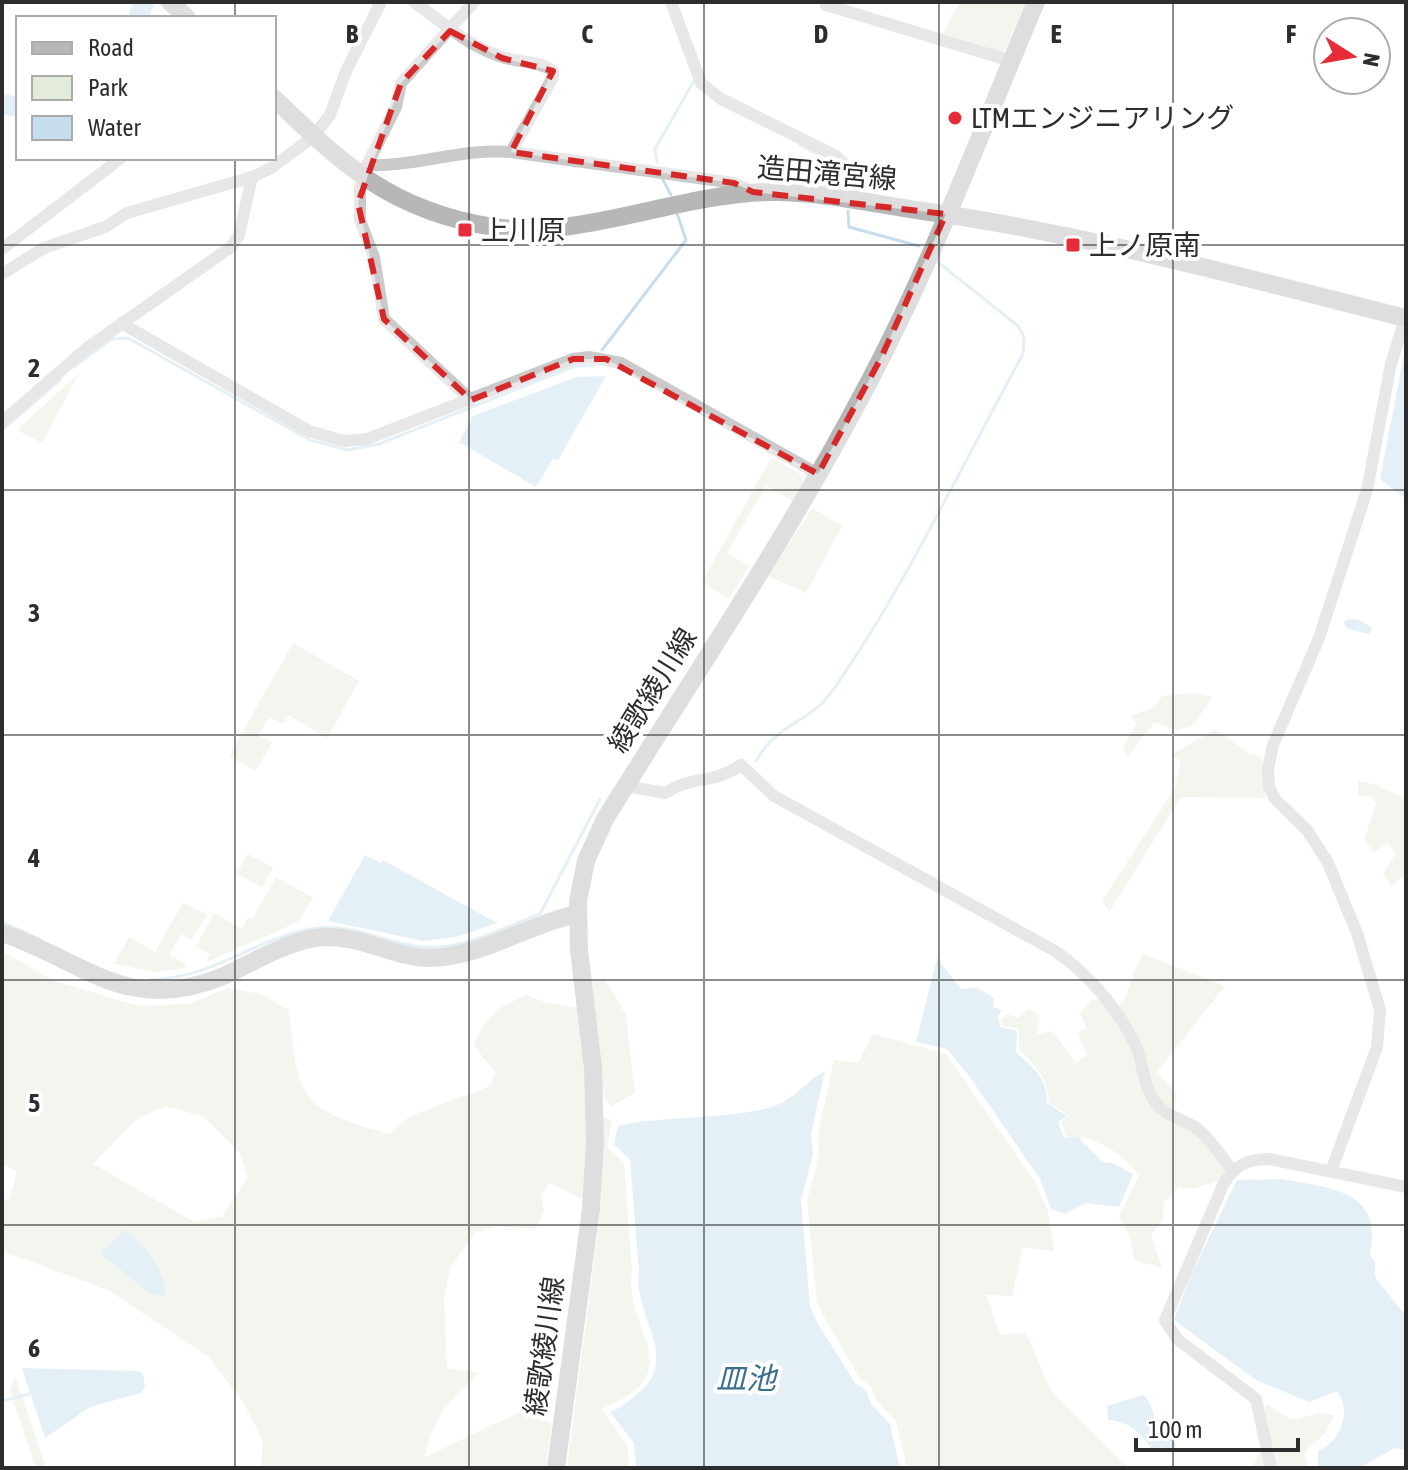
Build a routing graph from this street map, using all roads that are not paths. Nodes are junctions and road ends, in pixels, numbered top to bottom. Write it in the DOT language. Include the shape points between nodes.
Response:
graph roads {
  1 [pos="170,2"];
  2 [pos="381,2"];
  3 [pos="414,2"];
  4 [pos="474,2"];
  5 [pos="671,2"];
  6 [pos="1036,2"];
  7 [pos="823,3"];
  8 [pos="185,16"];
  9 [pos="450,31"];
  10 [pos="1011,61"];
  11 [pos="281,105"];
  12 [pos="313,137"];
  13 [pos="511,152"];
  14 [pos="836,156"];
  15 [pos="118,160"];
  16 [pos="365,172"];
  17 [pos="252,177"];
  18 [pos="753,192"];
  19 [pos="829,197"];
  20 [pos="859,201"];
  21 [pos="946,214"];
  22 [pos="2,249"];
  23 [pos="2,274"];
  24 [pos="1406,318"];
  25 [pos="121,323"];
  26 [pos="471,400"];
  27 [pos="2,422"];
  28 [pos="818,474"];
  29 [pos="625,786"];
  30 [pos="577,914"];
  31 [pos="2,933"];
  32 [pos="1232,1170"];
  33 [pos="1331,1171"];
  34 [pos="1406,1187"];
  35 [pos="556,1468"];
  36 [pos="1271,1468"];
  1 -- 8 [label="main road"];
  2 -- 12 [label="street" via="330,115"];
  3 -- 9 [label="street"];
  4 -- 9 [label="street"];
  5 -- 14 [label="street" via="701,83 721,99"];
  6 -- 10 [label="main road, 綾歌綾川線"];
  7 -- 10 [label="street"];
  9 -- 13 [label="street" via="502,58 553,71"];
  9 -- 16 [label="street" via="401,83 396,107"];
  10 -- 21 [label="main road, 綾歌綾川線"];
  11 -- 12 [label="main road, 造田滝宮線"];
  12 -- 16 [label="main road, 造田滝宮線"];
  12 -- 17 [label="street"];
  13 -- 16 [label="street" via="488,150"];
  13 -- 18 [label="street" via="734,183"];
  14 -- 19 [label="street"];
  14 -- 20 [label="street" via="846,166"];
  15 -- 22 [label="street"];
  16 -- 18 [label="main road, 造田滝宮線" via="393,197 426,209 525,230"];
  16 -- 26 [label="street" via="360,220 374,257 384,319"];
  17 -- 23 [label="street" via="127,213 105,227 44,248"];
  17 -- 25 [label="street" via="239,235 231,247"];
  18 -- 19 [label="main road, 造田滝宮線"];
  19 -- 20 [label="main road, 造田滝宮線"];
  20 -- 21 [label="main road, 造田滝宮線"];
  21 -- 24 [label="main road, 造田滝宮線" via="1075,236"];
  21 -- 28 [label="main road, 綾歌綾川線" via="881,358"];
  24 -- 33 [label="street" via="1391,364 1367,490 1319,638 1273,745 1268,769 1275,799 1307,830 1333,874 1380,1010 1377,1047"];
  25 -- 26 [label="street" via="309,431 344,441 367,439"];
  25 -- 27 [label="street"];
  26 -- 28 [label="street" via="573,359 606,359"];
  28 -- 29 [label="main road, 綾歌綾川線"];
  29 -- 30 [label="main road, 綾歌綾川線" via="586,861"];
  29 -- 32 [label="street" via="665,793 679,783 718,779 741,765 774,796 1055,951 1094,984 1134,1042 1157,1105 1200,1130"];
  30 -- 31 [label="main road" via="431,958 360,940 323,937 220,977 159,990 103,981"];
  30 -- 35 [label="main road, 綾歌綾川線" via="595,1141 591,1209"];
  32 -- 33 [label="street" via="1253,1159 1269,1159"];
  32 -- 36 [label="street" via="1165,1320 1177,1339 1256,1399"];
  33 -- 34 [label="street"];
}
